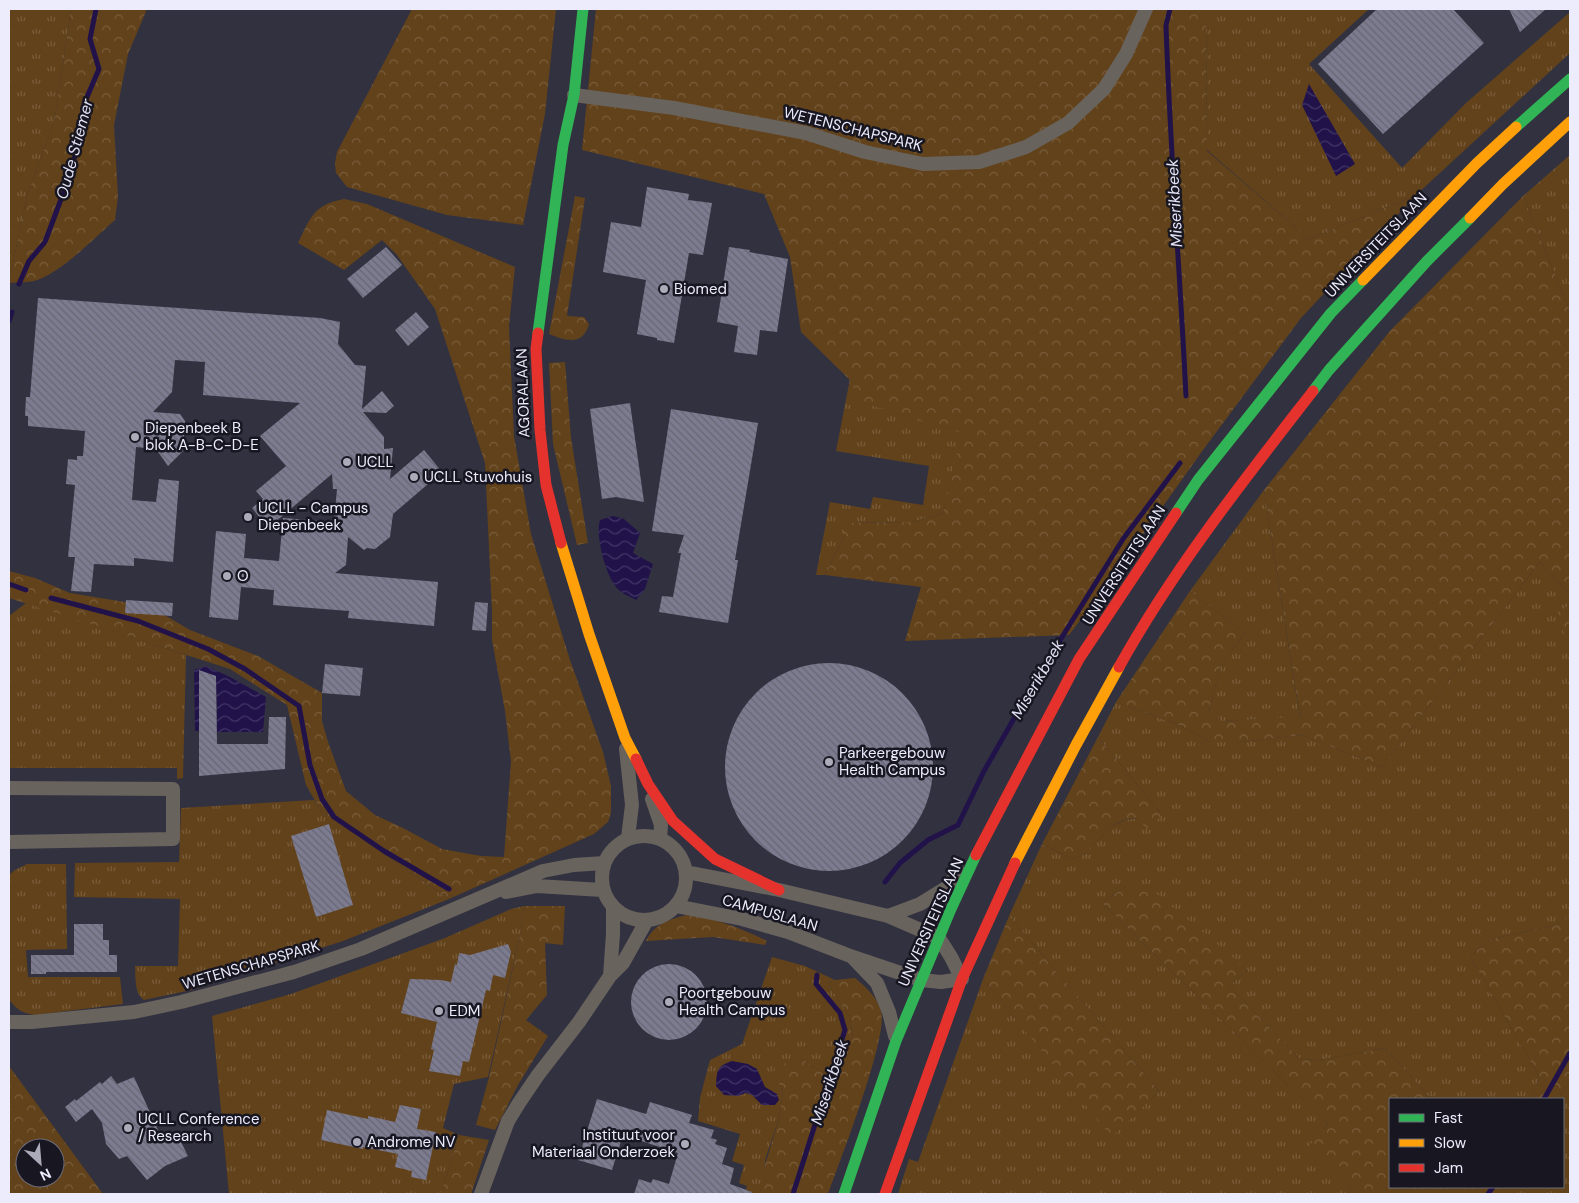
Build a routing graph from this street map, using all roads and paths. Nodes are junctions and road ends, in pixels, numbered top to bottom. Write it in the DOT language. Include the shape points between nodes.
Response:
graph roads {
  1 [pos="583,9"];
  2 [pos="1146,9"];
  3 [pos="1570,79"];
  4 [pos="574,95"];
  5 [pos="1570,122"];
  6 [pos="624,738"];
  7 [pos="648,784"];
  8 [pos="9,788"];
  9 [pos="628,838"];
  10 [pos="660,839"];
  11 [pos="694,841"];
  12 [pos="9,842"];
  13 [pos="980,847"];
  14 [pos="604,863"];
  15 [pos="686,872"];
  16 [pos="602,890"];
  17 [pos="779,890"];
  18 [pos="490,895"];
  19 [pos="676,906"];
  20 [pos="613,908"];
  21 [pos="888,916"];
  22 [pos="647,920"];
  23 [pos="939,938"];
  24 [pos="853,957"];
  25 [pos="610,976"];
  26 [pos="921,980"];
  27 [pos="962,980"];
  28 [pos="9,1022"];
  29 [pos="896,1041"];
  30 [pos="481,1194"];
  31 [pos="844,1194"];
  32 [pos="885,1194"];
  1 -- 4 [label="main road, AGORALAAN"];
  2 -- 4 [label="street, WETENSCHAPSPARK" via="1126,54 1104,89 1068,123 1026,147 979,162 923,164 864,152 806,133 674,108"];
  3 -- 13 [label="main road, UNIVERSITEITSLAAN" via="1477,163 1331,313 1198,480 1080,659"];
  4 -- 6 [label="main road, AGORALAAN" via="563,145 536,349 540,430 546,485 561,543"];
  5 -- 27 [label="main road" via="1427,261 1329,370 1204,533 1136,637 1076,745 1020,853"];
  6 -- 7 [label="main road, AGORALAAN"];
  6 -- 9 [label="street, AGORALAAN" via="632,804"];
  7 -- 10 [label="street, AGORALAAN" via="661,825"];
  7 -- 11 [label="main road, AGORALAAN" via="673,821"];
  8 -- 12 [label="street" via="173,789 173,839"];
  9 -- 10 [label="street" via="644,835"];
  9 -- 14 [label="street" via="614,848"];
  10 -- 15 [label="street" via="677,852"];
  11 -- 17 [label="main road, CAMPUSLAAN" via="714,859"];
  13 -- 21 [label="street" via="946,888 920,904"];
  13 -- 23 [label="main road, UNIVERSITEITSLAAN"];
  14 -- 16 [label="street"];
  14 -- 18 [label="street, WETENSCHAPSPARK" via="543,871"];
  15 -- 17 [label="street, CAMPUSLAAN"];
  15 -- 19 [label="street" via="686,884"];
  16 -- 18 [label="street, WETENSCHAPSPARK" via="538,886"];
  16 -- 20 [label="street"];
  17 -- 21 [label="street, CAMPUSLAAN"];
  18 -- 28 [label="street, WETENSCHAPSPARK" via="361,949 266,980 134,1012"];
  19 -- 22 [label="street" via="663,916"];
  19 -- 24 [label="street, CAMPUSLAAN" via="788,932"];
  20 -- 22 [label="street" via="623,915"];
  20 -- 25 [label="street"];
  21 -- 23 [label="street, CAMPUSLAAN"];
  22 -- 25 [label="street" via="623,962"];
  23 -- 26 [label="main road, UNIVERSITEITSLAAN"];
  23 -- 27 [label="street"];
  24 -- 26 [label="street, CAMPUSLAAN"];
  24 -- 29 [label="street, CAMPUSLAAN" via="877,983 893,1023"];
  25 -- 30 [label="street" via="508,1121"];
  26 -- 27 [label="street, CAMPUSLAAN"];
  26 -- 29 [label="main road, UNIVERSITEITSLAAN"];
  27 -- 32 [label="main road"];
  29 -- 31 [label="main road, UNIVERSITEITSLAAN"];
}
